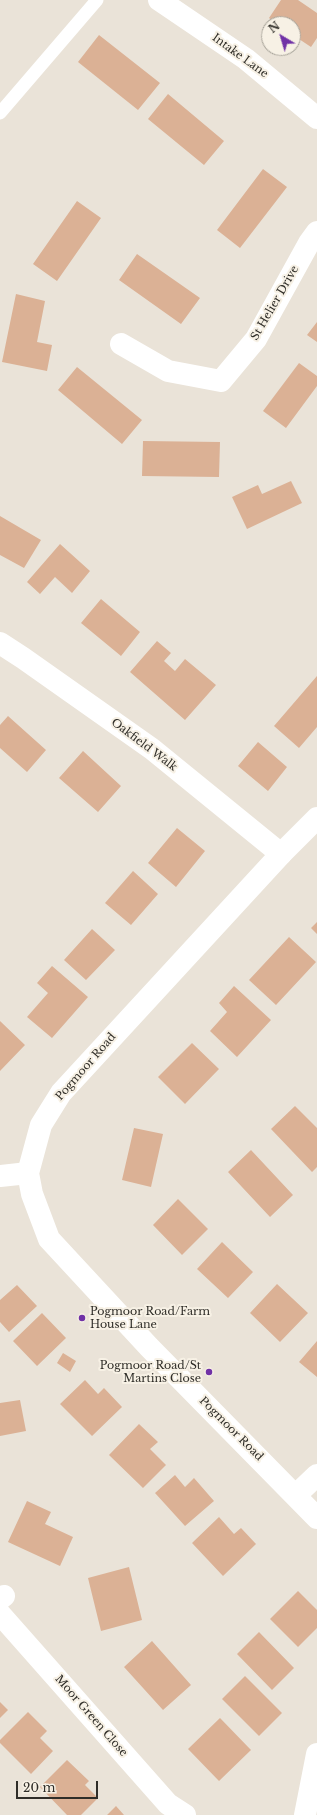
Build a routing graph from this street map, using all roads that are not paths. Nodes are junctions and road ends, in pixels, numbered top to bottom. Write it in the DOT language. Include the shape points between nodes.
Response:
graph roads {
  1 [pos="97,0"];
  2 [pos="159,0"];
  3 [pos="0,113"];
  4 [pos="317,118"];
  5 [pos="317,232"];
  6 [pos="121,344"];
  7 [pos="0,643"];
  8 [pos="317,818"];
  9 [pos="281,854"];
  10 [pos="28,1173"];
  11 [pos="0,1176"];
  12 [pos="317,1475"];
  13 [pos="296,1496"];
  14 [pos="317,1518"];
  15 [pos="1,1603"];
  16 [pos="317,1754"];
  17 [pos="184,1815"];
  18 [pos="305,1815"];
  1 -- 3 [label="lane"];
  2 -- 4 [label="street, Intake Lane" via="246,59"];
  5 -- 6 [label="street, St Helier Drive" via="256,339 221,381 168,371"];
  7 -- 9 [label="street, Oakfield Walk" via="152,749"];
  8 -- 9 [label="street, Pogmoor Road"];
  9 -- 10 [label="street, Pogmoor Road" via="61,1093 42,1125"];
  10 -- 11 [label="street"];
  10 -- 13 [label="street, Pogmoor Road" via="32,1194 49,1239 149,1347"];
  12 -- 13 [label="street"];
  13 -- 14 [label="street, Pogmoor Road"];
  15 -- 17 [label="street, Moor Green Close" via="168,1804"];
  16 -- 18 [label="street"];
}
